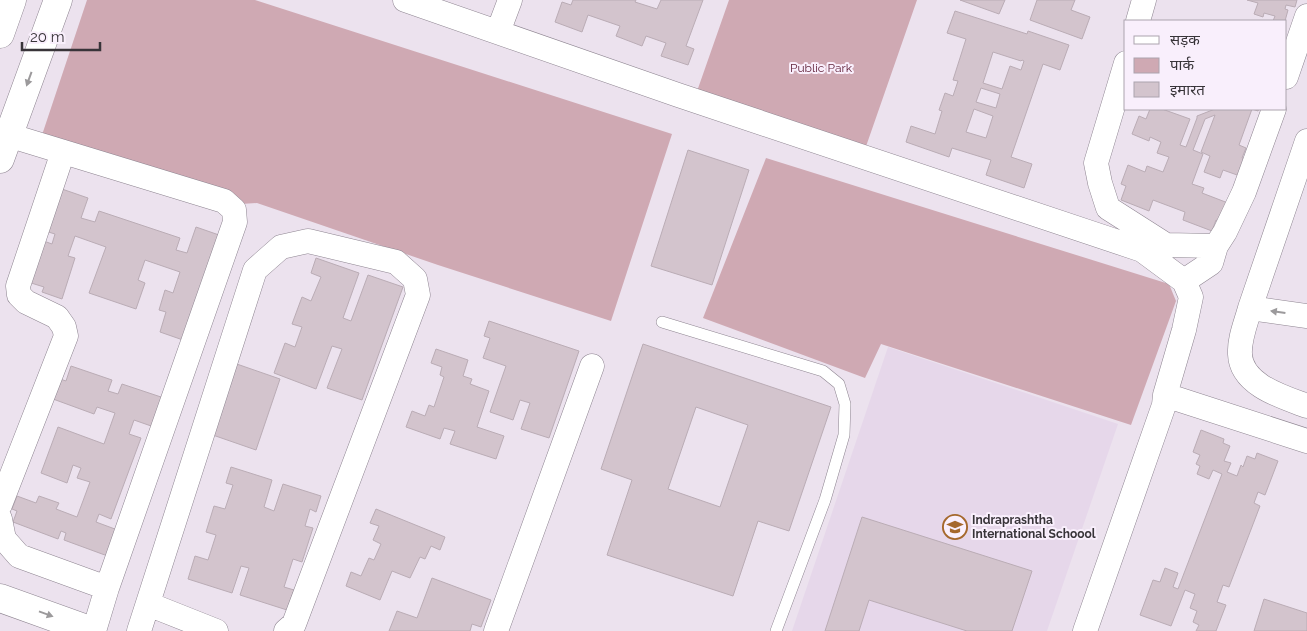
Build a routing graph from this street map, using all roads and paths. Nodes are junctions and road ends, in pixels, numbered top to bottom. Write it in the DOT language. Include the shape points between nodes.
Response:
graph roads {
  1 [pos="12,0"];
  2 [pos="58,0"];
  3 [pos="405,0"];
  4 [pos="510,0"];
  5 [pos="1144,0"];
  6 [pos="1307,16"];
  7 [pos="1138,20"];
  8 [pos="498,32"];
  9 [pos="0,34"];
  10 [pos="1124,70"];
  11 [pos="1287,74"];
  12 [pos="1274,110"];
  13 [pos="1307,141"];
  14 [pos="4,147"];
  15 [pos="64,152"];
  16 [pos="1216,246"];
  17 [pos="1184,281"];
  18 [pos="1250,308"];
  19 [pos="1307,316"];
  20 [pos="662,322"];
  21 [pos="592,366"];
  22 [pos="1165,395"];
  23 [pos="1307,406"];
  24 [pos="1307,441"];
  25 [pos="0,505"];
  26 [pos="0,519"];
  27 [pos="107,588"];
  28 [pos="0,598"];
  29 [pos="148,604"];
  30 [pos="93,631"];
  31 [pos="139,631"];
  32 [pos="216,631"];
  33 [pos="286,631"];
  34 [pos="496,631"];
  35 [pos="776,631"];
  36 [pos="1084,631"];
  1 -- 9 [label="street"];
  2 -- 14 [label="street, one-way"];
  3 -- 8 [label="street"];
  4 -- 8 [label="street"];
  5 -- 7 [label="street"];
  6 -- 11 [label="street"];
  8 -- 17 [label="street" via="1142,250"];
  10 -- 16 [label="street" via="1096,163 1108,208 1166,245"];
  12 -- 16 [label="street" via="1244,192"];
  13 -- 18 [label="street"];
  14 -- 15 [label="street"];
  15 -- 25 [label="street" via="18,286 19,295 26,302 58,317 66,336"];
  15 -- 27 [label="street" via="224,202 234,210 235,222"];
  16 -- 17 [label="street" via="1211,263"];
  17 -- 22 [label="street" via="1191,297"];
  19 -- 18 [label="street, one-way"];
  18 -- 23 [label="street" via="1242,336 1240,354 1243,367 1264,388"];
  20 -- 35 [label="lane" via="823,371 839,384 846,404 844,435 825,500"];
  21 -- 34 [label="street"];
  22 -- 24 [label="street"];
  22 -- 36 [label="street"];
  26 -- 27 [label="street" via="4,538 19,556"];
  27 -- 30 [label="street"];
  28 -- 30 [label="street, one-way"];
  29 -- 31 [label="street"];
  29 -- 32 [label="street"];
  29 -- 33 [label="street" via="255,270 281,247 308,241 396,262 415,279 418,295 294,624"];
}
